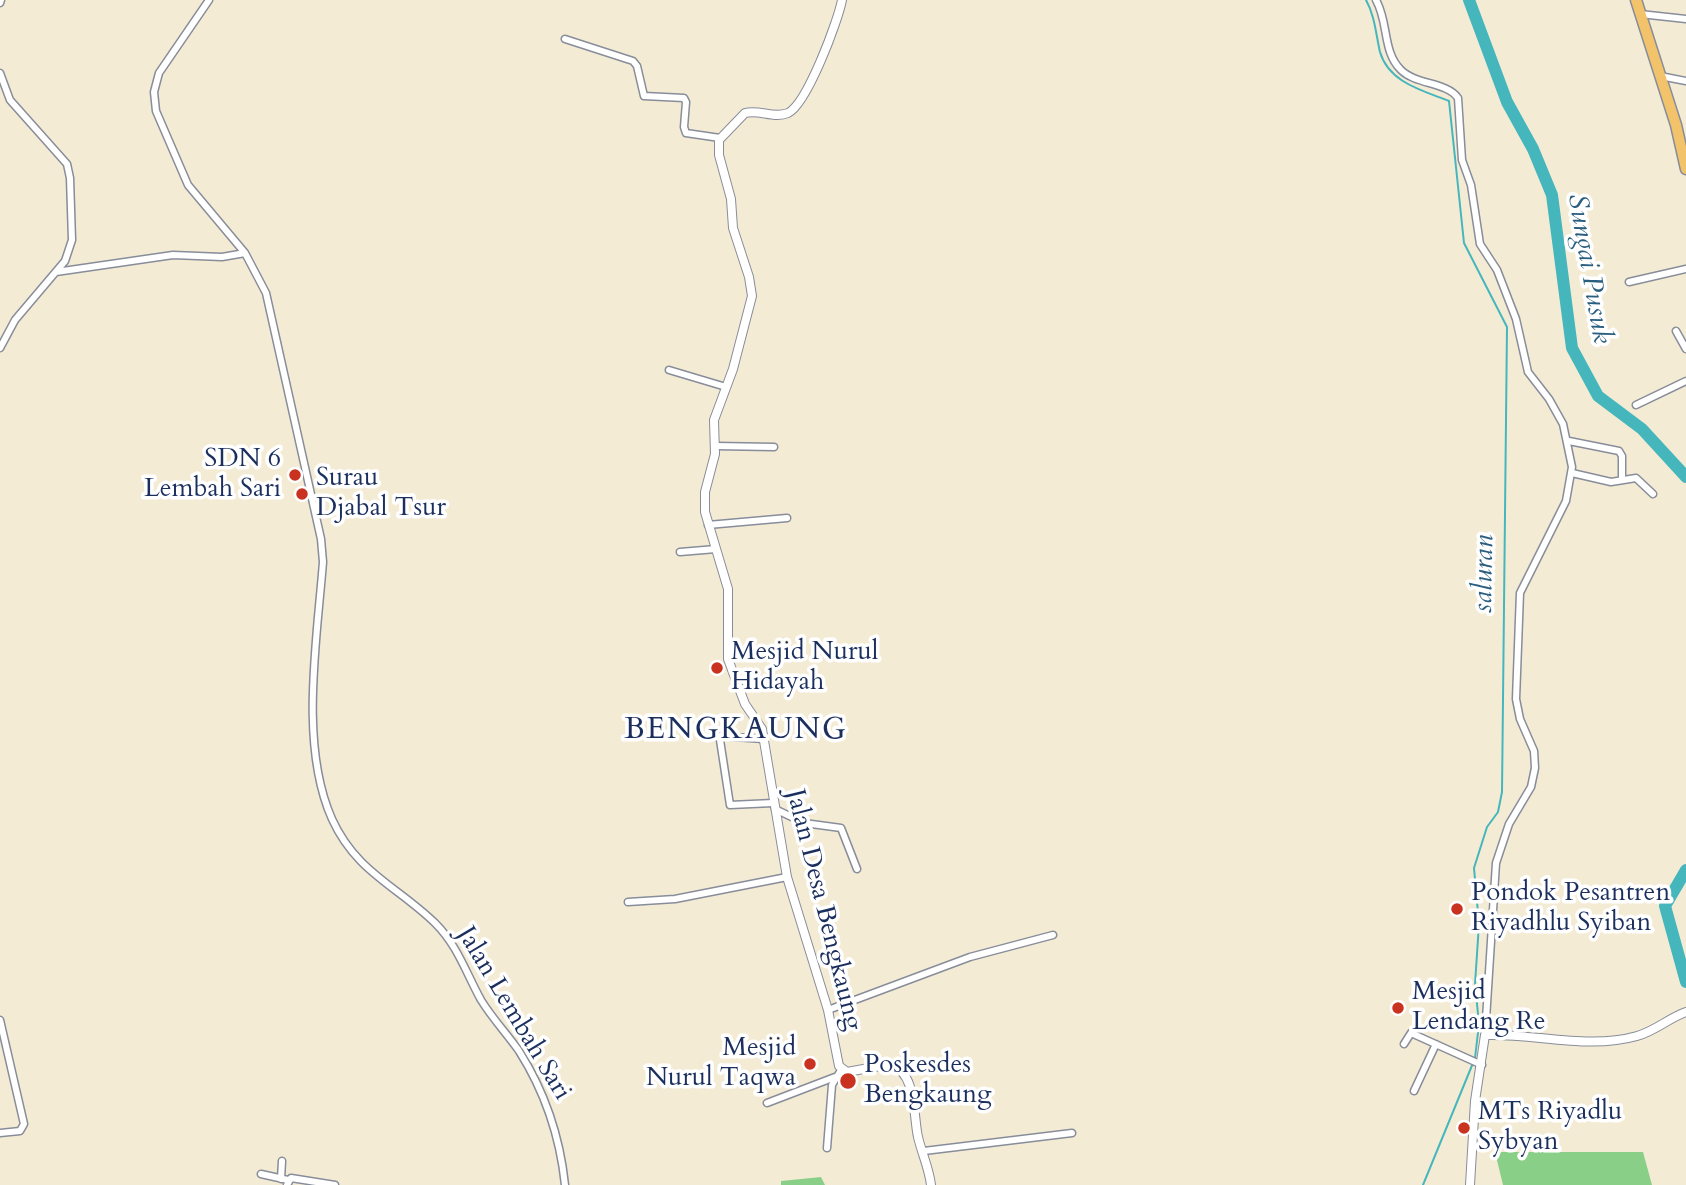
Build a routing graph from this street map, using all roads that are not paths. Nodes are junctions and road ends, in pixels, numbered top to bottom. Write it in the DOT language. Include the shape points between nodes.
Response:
graph roads {
  1 [pos="209,0"];
  2 [pos="842,0"];
  3 [pos="1376,0"];
  4 [pos="1636,0"];
  5 [pos="1640,13"];
  6 [pos="1686,19"];
  7 [pos="565,39"];
  8 [pos="0,74"];
  9 [pos="1660,76"];
  10 [pos="1686,81"];
  11 [pos="720,138"];
  12 [pos="1686,167"];
  13 [pos="245,253"];
  14 [pos="1686,269"];
  15 [pos="57,272"];
  16 [pos="1629,282"];
  17 [pos="1676,331"];
  18 [pos="0,348"];
  19 [pos="1686,349"];
  20 [pos="669,370"];
  21 [pos="1686,382"];
  22 [pos="726,387"];
  23 [pos="1636,405"];
  24 [pos="1569,441"];
  25 [pos="715,446"];
  26 [pos="774,447"];
  27 [pos="1572,473"];
  28 [pos="1622,480"];
  29 [pos="1653,494"];
  30 [pos="787,518"];
  31 [pos="708,525"];
  32 [pos="716,549"];
  33 [pos="680,552"];
  34 [pos="726,728"];
  35 [pos="720,736"];
  36 [pos="764,738"];
  37 [pos="773,805"];
  38 [pos="858,869"];
  39 [pos="787,877"];
  40 [pos="628,902"];
  41 [pos="1053,935"];
  42 [pos="828,1010"];
  43 [pos="1686,1012"];
  44 [pos="0,1020"];
  45 [pos="1485,1035"];
  46 [pos="1404,1044"];
  47 [pos="1436,1044"];
  48 [pos="1481,1064"];
  49 [pos="838,1073"];
  50 [pos="1414,1091"];
  51 [pos="767,1103"];
  52 [pos="0,1133"];
  53 [pos="1072,1133"];
  54 [pos="827,1148"];
  55 [pos="924,1151"];
  56 [pos="282,1161"];
  57 [pos="261,1174"];
  58 [pos="286,1181"];
  59 [pos="335,1185"];
  60 [pos="565,1185"];
  61 [pos="931,1185"];
  62 [pos="1470,1185"];
  1 -- 13 [label="street, Jalan Lembah Sari" via="162,67 154,104 182,175"];
  2 -- 11 [label="street" via="828,46 793,109 780,114 746,113"];
  3 -- 24 [label="street" via="1396,64 1415,80 1451,91 1458,98 1462,160 1471,185 1480,244 1497,270 1516,319 1528,372 1554,407"];
  4 -- 5 [label="main road"];
  5 -- 6 [label="street"];
  5 -- 9 [label="main road"];
  7 -- 11 [label="street" via="634,62 644,96 684,98 686,133"];
  8 -- 15 [label="street" via="10,100 64,158 69,171 72,240"];
  9 -- 10 [label="street"];
  9 -- 12 [label="main road"];
  11 -- 22 [label="street, Jalan Desa Bengkaung" via="733,228 752,296"];
  13 -- 15 [label="street" via="173,255"];
  13 -- 60 [label="street, Jalan Lembah Sari" via="271,309 321,539 312,713 329,811 359,859 389,889 428,917 457,950 483,1003 520,1053 547,1104"];
  14 -- 16 [label="street"];
  15 -- 18 [label="street" via="15,320"];
  17 -- 19 [label="street"];
  20 -- 22 [label="street"];
  21 -- 23 [label="street"];
  22 -- 25 [label="street, Jalan Desa Bengkaung" via="714,419"];
  24 -- 27 [label="street"];
  24 -- 28 [label="street" via="1619,451"];
  25 -- 26 [label="street"];
  25 -- 31 [label="street, Jalan Desa Bengkaung" via="704,500"];
  27 -- 28 [label="street" via="1611,482"];
  27 -- 45 [label="street" via="1566,501 1520,593 1516,699 1534,751 1535,768 1531,787 1509,824 1496,863"];
  28 -- 29 [label="street" via="1637,478"];
  30 -- 31 [label="street"];
  31 -- 32 [label="street, Jalan Desa Bengkaung"];
  32 -- 33 [label="street"];
  32 -- 36 [label="street, Jalan Desa Bengkaung" via="729,595 727,645 733,678"];
  34 -- 35 [label="street"];
  35 -- 36 [label="street"];
  35 -- 37 [label="street" via="730,805"];
  36 -- 37 [label="street, Jalan Desa Bengkaung"];
  37 -- 38 [label="street" via="804,823 841,828"];
  37 -- 39 [label="street, Jalan Desa Bengkaung"];
  39 -- 40 [label="street" via="676,899"];
  39 -- 42 [label="street, Jalan Desa Bengkaung"];
  41 -- 42 [label="street" via="970,957"];
  42 -- 49 [label="street, Jalan Desa Bengkaung"];
  43 -- 45 [label="street" via="1642,1035 1605,1040"];
  44 -- 52 [label="street" via="24,1124 20,1132"];
  45 -- 48 [label="street"];
  46 -- 47 [label="street" via="1411,1032"];
  47 -- 48 [label="street"];
  47 -- 50 [label="street"];
  48 -- 62 [label="street"];
  49 -- 51 [label="street"];
  49 -- 54 [label="street"];
  49 -- 55 [label="street, Jalan Desa Bengkaung" via="896,1066 911,1091"];
  53 -- 55 [label="street"];
  55 -- 61 [label="street, Jalan Desa Bengkaung"];
  56 -- 58 [label="street"];
  57 -- 58 [label="street"];
  58 -- 59 [label="street"];
}
